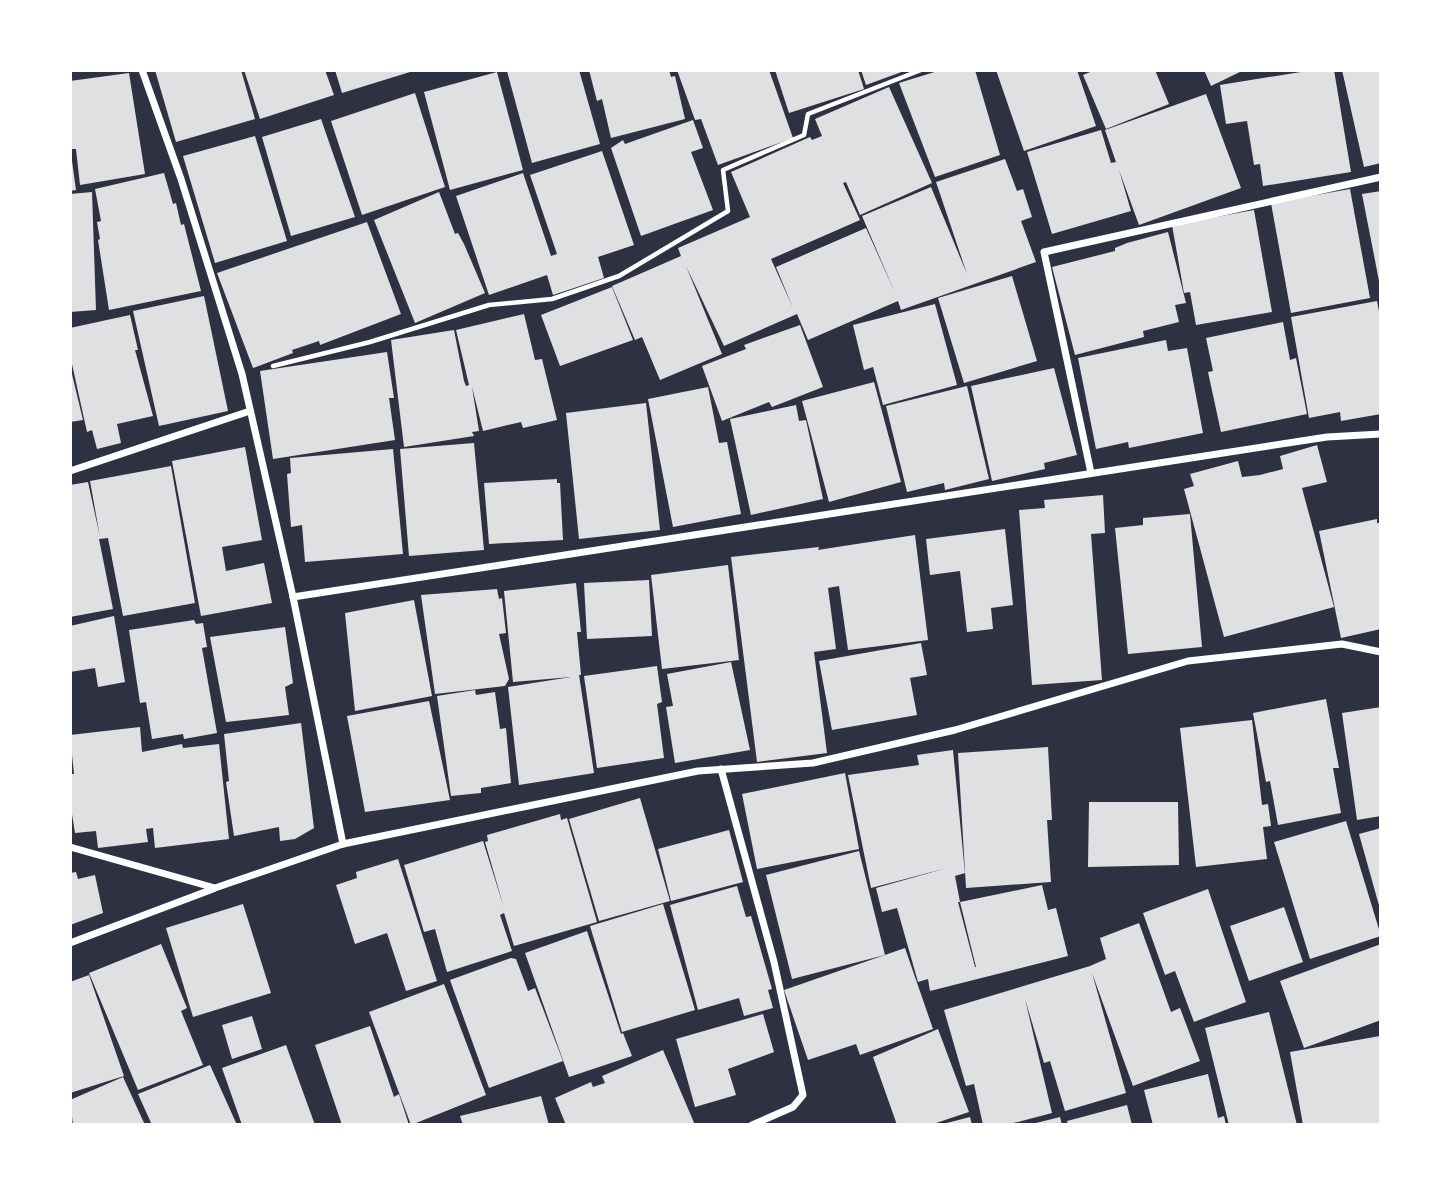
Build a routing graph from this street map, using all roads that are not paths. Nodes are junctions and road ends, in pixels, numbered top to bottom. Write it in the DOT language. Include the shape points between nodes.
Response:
graph roads {
  1 [pos="142,70"];
  2 [pos="1381,177"];
  3 [pos="250,411"];
  4 [pos="1381,434"];
  5 [pos="70,471"];
  6 [pos="1091,473"];
  7 [pos="293,597"];
  8 [pos="1381,652"];
  9 [pos="721,769"];
  10 [pos="343,844"];
  11 [pos="70,848"];
  12 [pos="215,888"];
  13 [pos="70,943"];
  14 [pos="752,1125"];
  1 -- 3 [label="street" via="181,179"];
  2 -- 6 [label="street" via="1044,252"];
  3 -- 5 [label="street"];
  3 -- 7 [label="street"];
  4 -- 6 [label="street" via="1327,437"];
  6 -- 7 [label="street"];
  7 -- 10 [label="street"];
  8 -- 9 [label="street" via="1342,644 1188,661 955,730 826,760"];
  9 -- 10 [label="street"];
  9 -- 14 [label="street" via="775,962 803,1096 793,1107"];
  10 -- 12 [label="street"];
  11 -- 12 [label="street"];
  12 -- 13 [label="street"];
}
